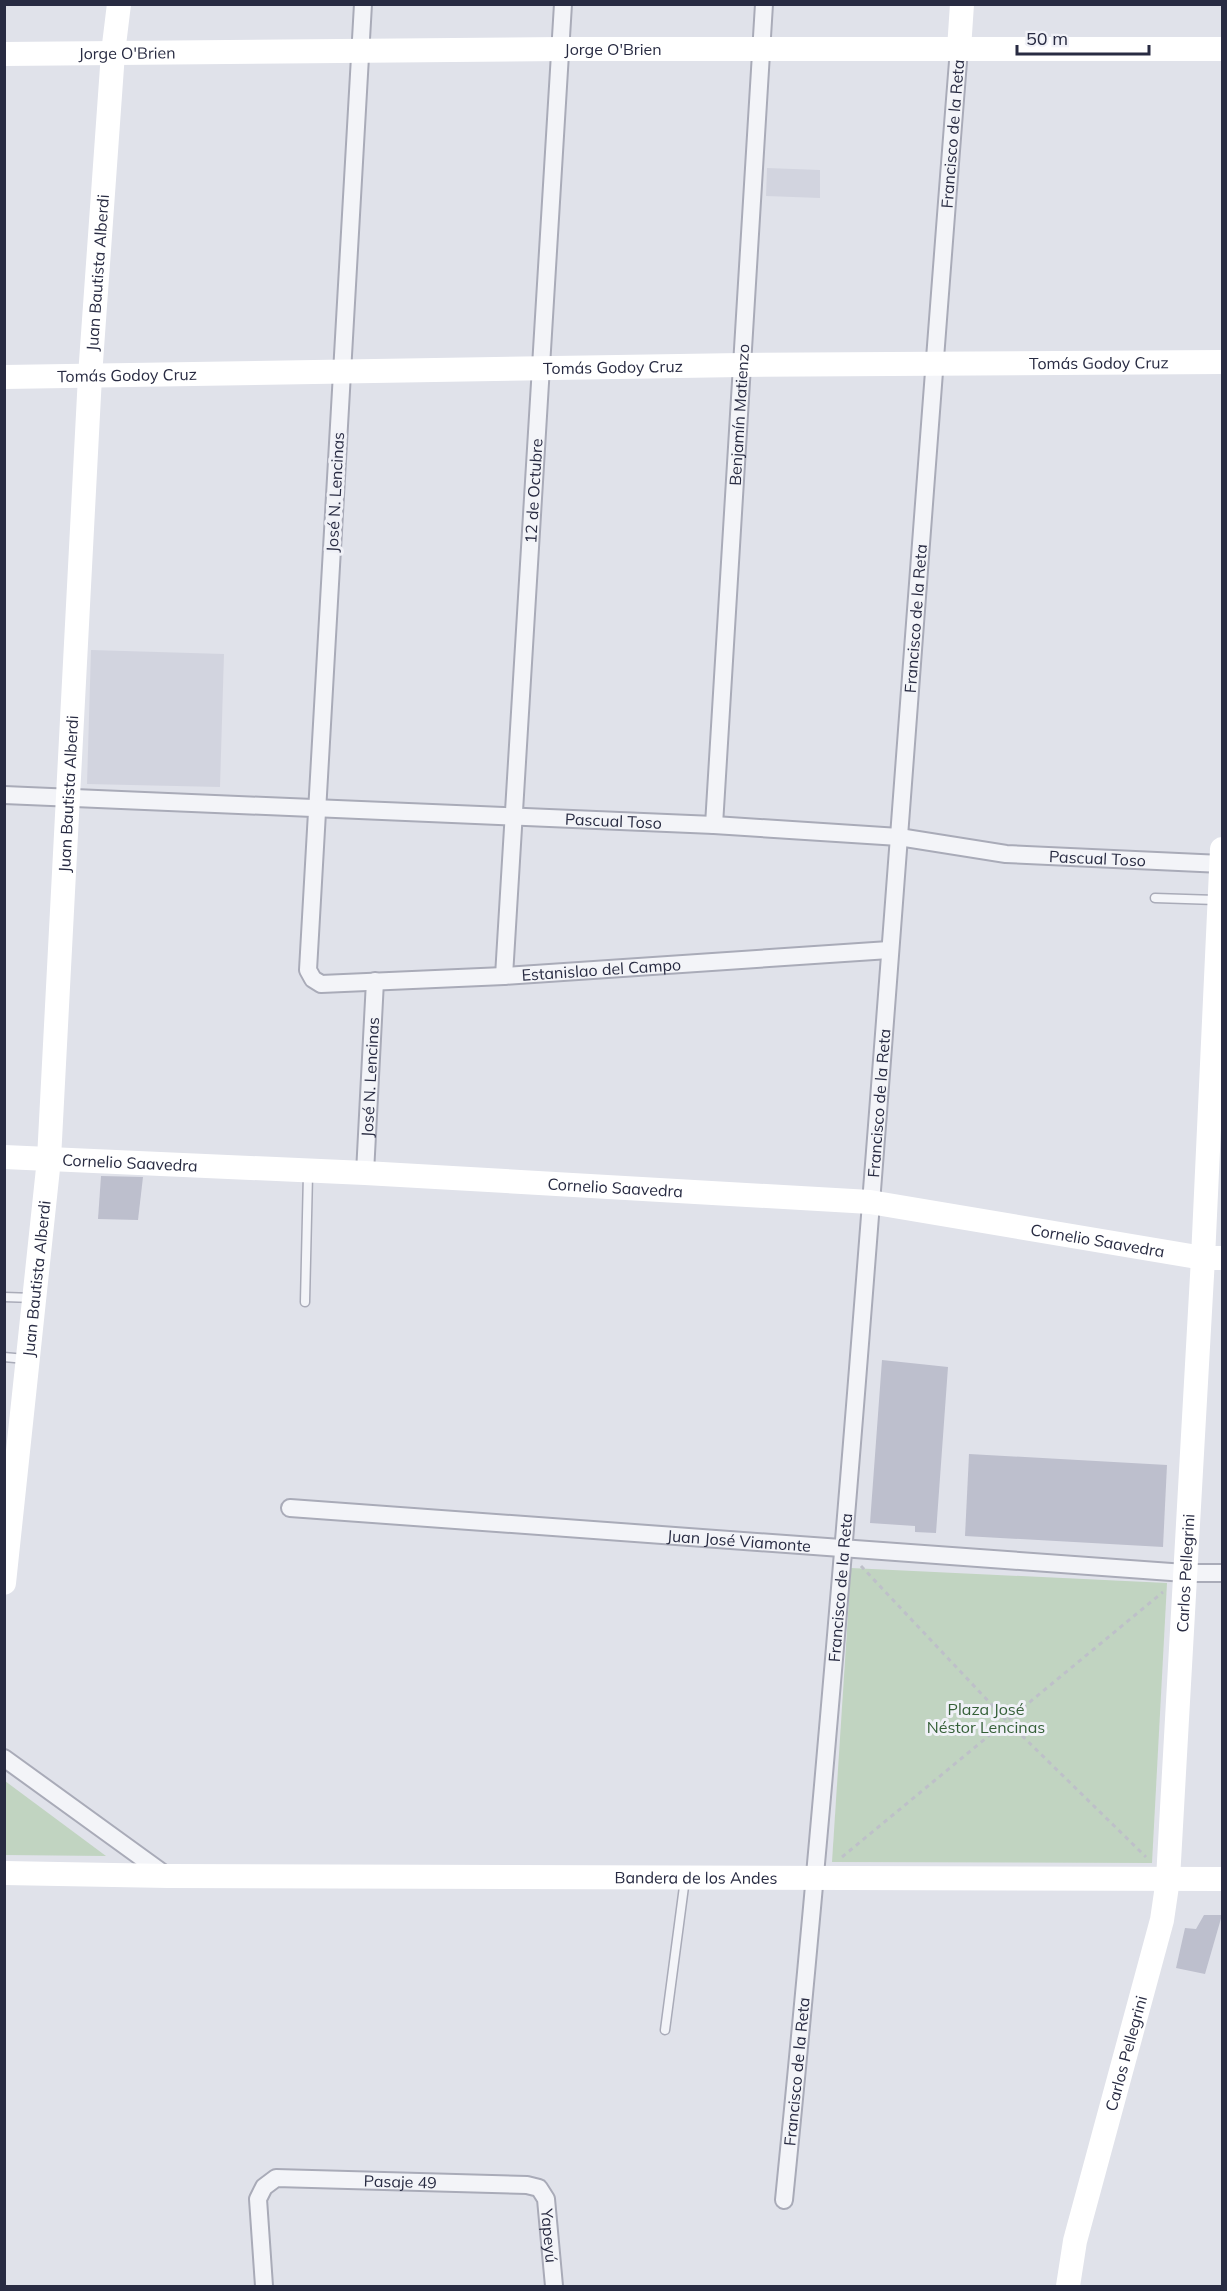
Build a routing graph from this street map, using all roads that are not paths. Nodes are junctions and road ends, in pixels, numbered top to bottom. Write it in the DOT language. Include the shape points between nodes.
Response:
graph roads {
  1 [pos="119,4"];
  2 [pos="363,4"];
  3 [pos="563,4"];
  4 [pos="764,4"];
  5 [pos="962,4"];
  6 [pos="561,49"];
  7 [pos="762,49"];
  8 [pos="959,49"];
  9 [pos="1222,49"];
  10 [pos="360,50"];
  11 [pos="113,53"];
  12 [pos="4,54"];
  13 [pos="1222,362"];
  14 [pos="934,363"];
  15 [pos="741,365"];
  16 [pos="542,368"];
  17 [pos="342,370"];
  18 [pos="90,376"];
  19 [pos="4,377"];
  20 [pos="4,795"];
  21 [pos="67,798"];
  22 [pos="317,808"];
  23 [pos="514,816"];
  24 [pos="714,825"];
  25 [pos="899,837"];
  26 [pos="1222,856"];
  27 [pos="1155,898"];
  28 [pos="1220,901"];
  29 [pos="1221,939"];
  30 [pos="889,950"];
  31 [pos="504,976"];
  32 [pos="313,979"];
  33 [pos="375,981"];
  34 [pos="4,1157"];
  35 [pos="49,1159"];
  36 [pos="308,1170"];
  37 [pos="365,1173"];
  38 [pos="870,1202"];
  39 [pos="1213,1258"];
  40 [pos="4,1297"];
  41 [pos="34,1299"];
  42 [pos="305,1302"];
  43 [pos="16,1358"];
  44 [pos="290,1508"];
  45 [pos="845,1549"];
  46 [pos="1185,1573"];
  47 [pos="1222,1573"];
  48 [pos="4,1583"];
  49 [pos="4,1758"];
  50 [pos="4,1873"];
  51 [pos="168,1876"];
  52 [pos="817,1877"];
  53 [pos="685,1878"];
  54 [pos="1168,1879"];
  55 [pos="1222,1879"];
  56 [pos="665,2030"];
  57 [pos="539,2188"];
  58 [pos="784,2200"];
  59 [pos="264,2286"];
  60 [pos="554,2286"];
  61 [pos="1068,2286"];
  1 -- 11 [label="street, Juan Bautista Alberdi"];
  2 -- 10 [label="street, José N. Lencinas"];
  3 -- 6 [label="street, 12 de Octubre"];
  4 -- 7 [label="street, Benjamín Matienzo"];
  5 -- 8 [label="street, Francisco de la Reta"];
  6 -- 7 [label="street, Jorge O'Brien"];
  6 -- 10 [label="street, Jorge O'Brien"];
  6 -- 16 [label="street, 12 de Octubre"];
  7 -- 8 [label="street, Jorge O'Brien"];
  7 -- 15 [label="street, Benjamín Matienzo"];
  8 -- 9 [label="street, Jorge O'Brien"];
  8 -- 14 [label="street, Francisco de la Reta"];
  10 -- 11 [label="street, Jorge O'Brien"];
  10 -- 17 [label="street, José N. Lencinas"];
  11 -- 12 [label="street, Jorge O'Brien"];
  11 -- 18 [label="street, Juan Bautista Alberdi"];
  13 -- 14 [label="street, Tomás Godoy Cruz"];
  14 -- 15 [label="street, Tomás Godoy Cruz"];
  14 -- 25 [label="street, Francisco de la Reta"];
  15 -- 16 [label="street, Tomás Godoy Cruz"];
  15 -- 24 [label="street, Benjamín Matienzo"];
  16 -- 17 [label="street, Tomás Godoy Cruz"];
  16 -- 23 [label="street, 12 de Octubre"];
  17 -- 18 [label="street, Tomás Godoy Cruz"];
  17 -- 22 [label="street, José N. Lencinas"];
  18 -- 19 [label="street, Tomás Godoy Cruz"];
  18 -- 21 [label="street, Juan Bautista Alberdi"];
  20 -- 21 [label="street, Pascual Toso"];
  21 -- 22 [label="street, Pascual Toso"];
  21 -- 35 [label="street, Juan Bautista Alberdi"];
  22 -- 23 [label="street, Pascual Toso"];
  22 -- 32 [label="street, José N. Lencinas" via="308,970"];
  23 -- 24 [label="street, Pascual Toso"];
  23 -- 31 [label="street, 12 de Octubre"];
  24 -- 25 [label="street, Pascual Toso"];
  25 -- 26 [label="street, Pascual Toso" via="1006,854"];
  25 -- 30 [label="street, Francisco de la Reta"];
  26 -- 28 [label="street, Carlos Pellegrini"];
  27 -- 28 [label="lane"];
  28 -- 29 [label="street, Carlos Pellegrini"];
  29 -- 39 [label="street, Carlos Pellegrini"];
  30 -- 31 [label="street, Estanislao del Campo"];
  30 -- 38 [label="street, Francisco de la Reta"];
  31 -- 33 [label="street, Estanislao del Campo"];
  32 -- 33 [label="street, Estanislao del Campo" via="321,984"];
  33 -- 37 [label="street, José N. Lencinas"];
  34 -- 35 [label="street, Cornelio Saavedra"];
  35 -- 36 [label="street, Cornelio Saavedra"];
  35 -- 41 [label="street, Juan Bautista Alberdi"];
  36 -- 37 [label="street, Cornelio Saavedra"];
  36 -- 42 [label="lane"];
  37 -- 38 [label="street, Cornelio Saavedra"];
  38 -- 39 [label="street, Cornelio Saavedra"];
  38 -- 45 [label="street, Francisco de la Reta"];
  39 -- 46 [label="street, Carlos Pellegrini"];
  40 -- 41 [label="lane"];
  41 -- 43 [label="street, Juan Bautista Alberdi"];
  43 -- 48 [label="street, Juan Bautista Alberdi"];
  44 -- 45 [label="street, Juan José Viamonte"];
  45 -- 46 [label="street, Juan José Viamonte"];
  45 -- 52 [label="street, Francisco de la Reta"];
  46 -- 47 [label="street, Juan José Viamonte"];
  46 -- 54 [label="street, Carlos Pellegrini"];
  49 -- 51 [label="street"];
  50 -- 51 [label="street, Bandera de los Andes"];
  51 -- 53 [label="street, Bandera de los Andes"];
  52 -- 53 [label="street, Bandera de los Andes"];
  52 -- 54 [label="street, Bandera de los Andes"];
  52 -- 58 [label="street, Francisco de la Reta"];
  53 -- 56 [label="lane"];
  54 -- 55 [label="street, Bandera de los Andes"];
  54 -- 61 [label="street, Carlos Pellegrini" via="1162,1920 1075,2241"];
  57 -- 59 [label="street, Pasaje 49" via="276,2178 264,2187 258,2199"];
  57 -- 60 [label="street, Yapeyú" via="546,2199"];
}
